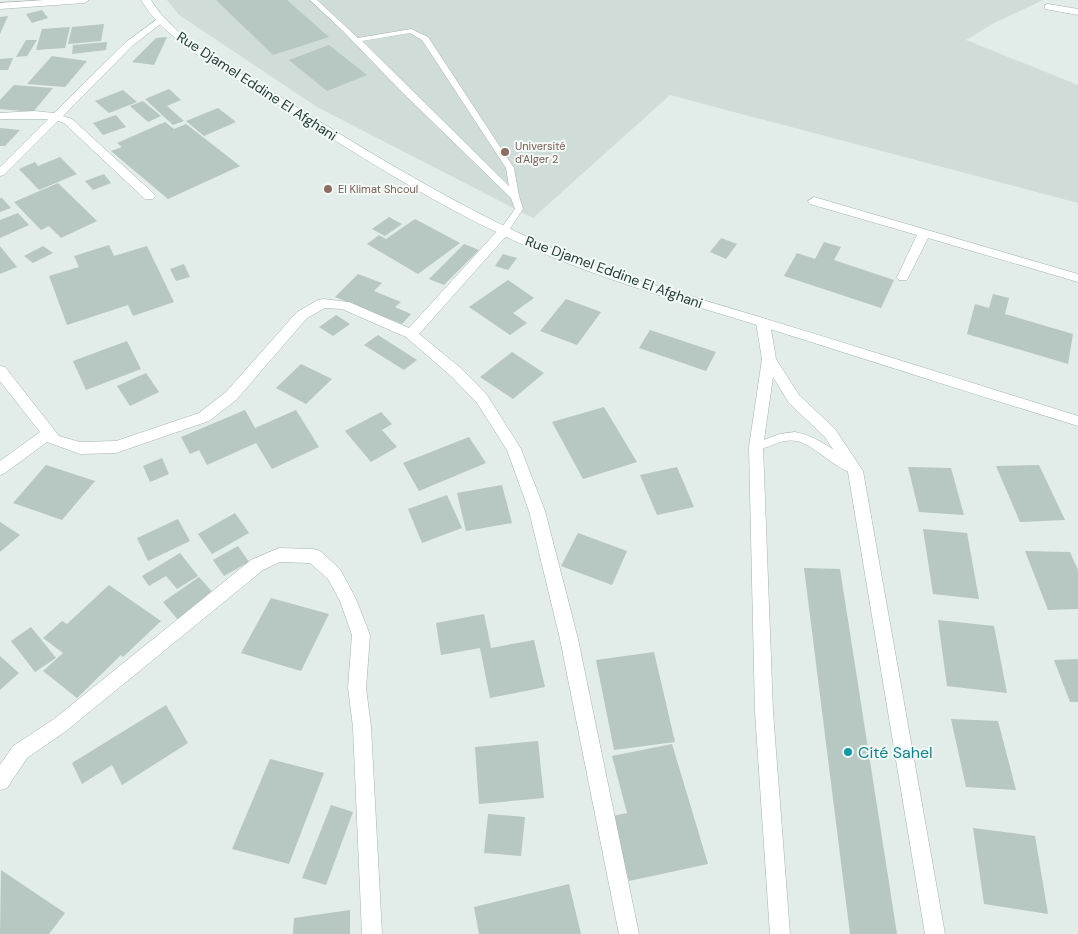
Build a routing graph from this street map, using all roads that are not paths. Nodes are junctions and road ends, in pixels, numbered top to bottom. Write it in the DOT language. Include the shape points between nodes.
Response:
graph roads {
  1 [pos="84,0"];
  2 [pos="146,0"];
  3 [pos="313,0"];
  4 [pos="0,6"];
  5 [pos="1048,7"];
  6 [pos="1078,12"];
  7 [pos="160,20"];
  8 [pos="357,40"];
  9 [pos="0,116"];
  10 [pos="56,117"];
  11 [pos="0,173"];
  12 [pos="149,196"];
  13 [pos="516,197"];
  14 [pos="814,201"];
  15 [pos="504,232"];
  16 [pos="924,233"];
  17 [pos="903,277"];
  18 [pos="1078,278"];
  19 [pos="763,323"];
  20 [pos="411,334"];
  21 [pos="769,360"];
  22 [pos="0,371"];
  23 [pos="1078,421"];
  24 [pos="49,433"];
  25 [pos="756,446"];
  26 [pos="0,469"];
  27 [pos="854,471"];
  28 [pos="0,781"];
  29 [pos="372,934"];
  30 [pos="629,934"];
  31 [pos="780,934"];
  32 [pos="935,934"];
  1 -- 4 [label="street"];
  2 -- 7 [label="street, Rue Djamel Eddine El Afghani"];
  3 -- 8 [label="lane"];
  5 -- 6 [label="street"];
  7 -- 10 [label="street" via="129,44"];
  7 -- 15 [label="street, Rue Djamel Eddine El Afghani" via="195,48 403,178"];
  8 -- 13 [label="lane"];
  8 -- 13 [label="lane" via="411,31 426,39 510,168"];
  9 -- 10 [label="street"];
  10 -- 11 [label="street"];
  10 -- 12 [label="street" via="72,125"];
  13 -- 15 [label="lane" via="519,209"];
  14 -- 16 [label="street"];
  15 -- 19 [label="street, Rue Djamel Eddine El Afghani" via="570,260"];
  15 -- 20 [label="street"];
  16 -- 17 [label="street"];
  16 -- 18 [label="street"];
  19 -- 21 [label="street"];
  19 -- 23 [label="street, Rue Djamel Eddine El Afghani"];
  20 -- 24 [label="street" via="344,305 323,303 302,315 232,396 204,417 116,447 80,448 54,440"];
  20 -- 30 [label="street" via="482,399 514,449 537,511 569,639"];
  21 -- 25 [label="street"];
  21 -- 27 [label="street" via="794,398 830,433"];
  22 -- 24 [label="street"];
  24 -- 26 [label="street"];
  25 -- 27 [label="lane" via="796,436 821,448"];
  25 -- 31 [label="street" via="764,712"];
  27 -- 32 [label="street"];
  28 -- 29 [label="street" via="20,752 60,725 257,565 279,555 314,556 334,574 348,599 361,635 357,688 362,728"];
}
